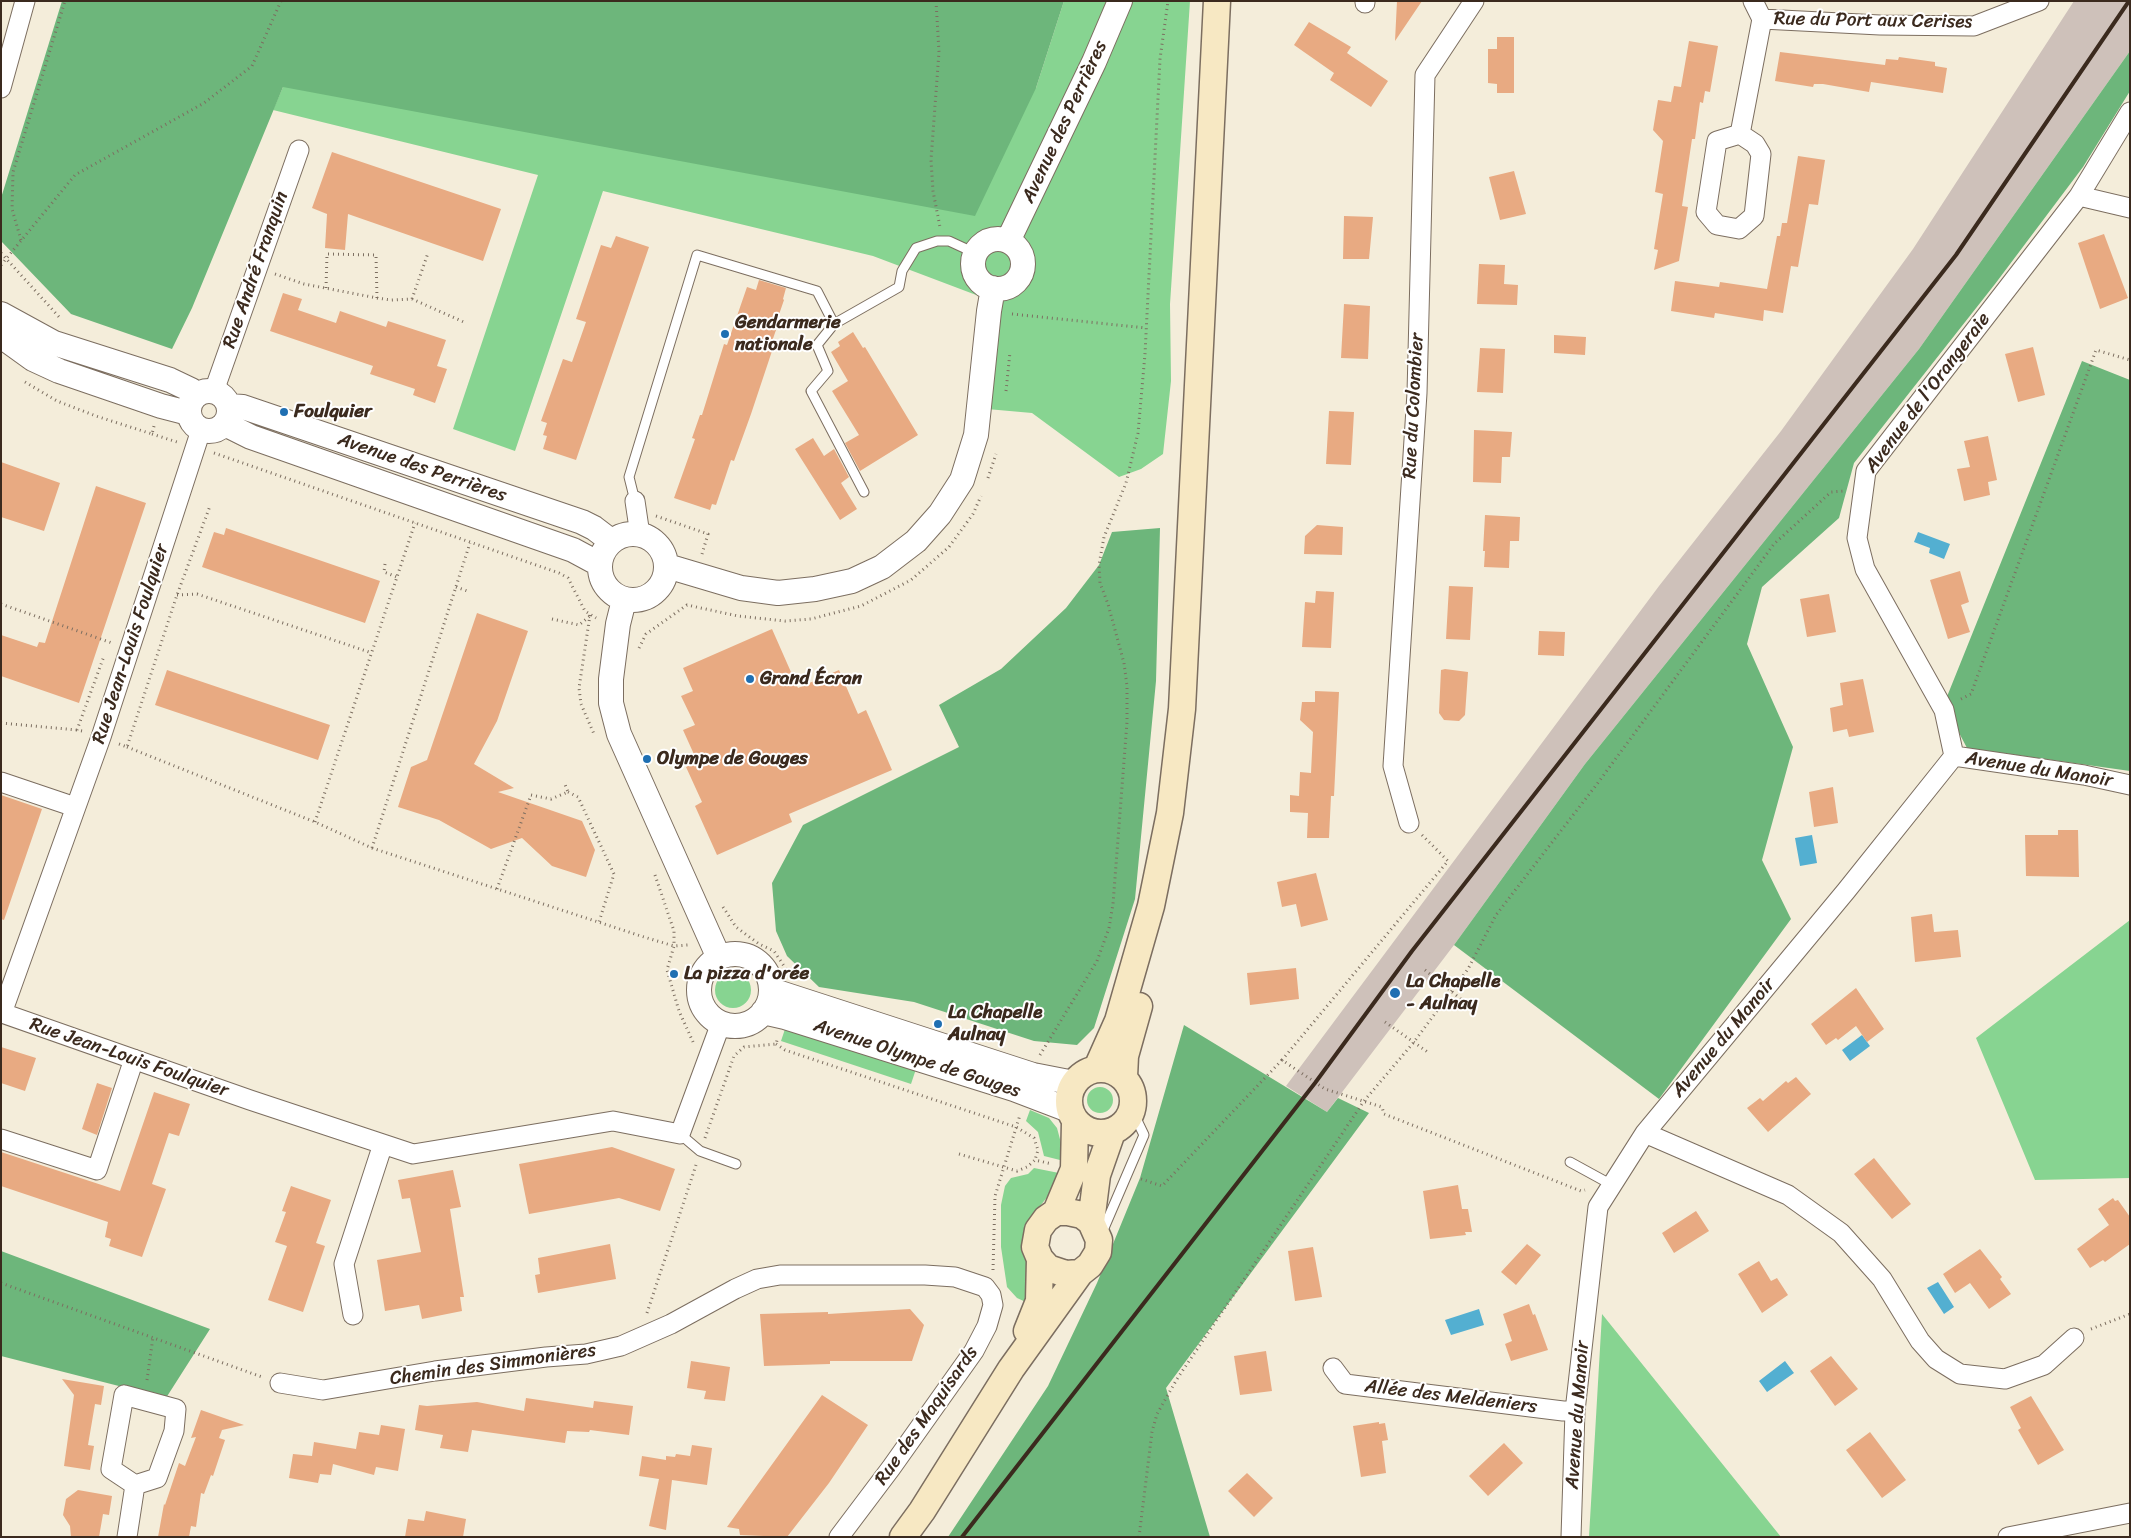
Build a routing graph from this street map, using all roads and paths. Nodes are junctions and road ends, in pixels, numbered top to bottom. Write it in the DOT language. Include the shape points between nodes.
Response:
graph roads {
  1 [pos="24,1"];
  2 [pos="65,1"];
  3 [pos="281,1"];
  4 [pos="936,1"];
  5 [pos="1120,1"];
  6 [pos="1168,1"];
  7 [pos="1217,1"];
  8 [pos="1474,1"];
  9 [pos="1753,1"];
  10 [pos="2040,1"];
  11 [pos="1762,19"];
  12 [pos="1,88"];
  13 [pos="2130,112"];
  14 [pos="1740,134"];
  15 [pos="299,150"];
  16 [pos="2079,196"];
  17 [pos="2130,208"];
  18 [pos="22,240"];
  19 [pos="949,241"];
  20 [pos="1008,241"];
  21 [pos="1,253"];
  22 [pos="428,253"];
  23 [pos="976,253"];
  24 [pos="7,259"];
  25 [pos="1,265"];
  26 [pos="257,268"];
  27 [pos="326,288"];
  28 [pos="377,298"];
  29 [pos="412,299"];
  30 [pos="991,300"];
  31 [pos="1,314"];
  32 [pos="1012,314"];
  33 [pos="466,323"];
  34 [pos="69,324"];
  35 [pos="834,324"];
  36 [pos="1012,324"];
  37 [pos="1146,328"];
  38 [pos="1,336"];
  39 [pos="1010,343"];
  40 [pos="2130,360"];
  41 [pos="1005,399"];
  42 [pos="207,415"];
  43 [pos="152,434"];
  44 [pos="996,452"];
  45 [pos="986,482"];
  46 [pos="983,490"];
  47 [pos="1862,490"];
  48 [pos="864,492"];
  49 [pos="635,501"];
  50 [pos="415,523"];
  51 [pos="640,534"];
  52 [pos="611,541"];
  53 [pos="470,543"];
  54 [pos="385,564"];
  55 [pos="599,564"];
  56 [pos="666,566"];
  57 [pos="397,577"];
  58 [pos="456,587"];
  59 [pos="470,592"];
  60 [pos="177,595"];
  61 [pos="624,600"];
  62 [pos="1,604"];
  63 [pos="590,616"];
  64 [pos="552,618"];
  65 [pos="618,624"];
  66 [pos="129,649"];
  67 [pos="372,653"];
  68 [pos="635,655"];
  69 [pos="1182,708"];
  70 [pos="1944,710"];
  71 [pos="1,723"];
  72 [pos="77,730"];
  73 [pos="127,747"];
  74 [pos="1954,756"];
  75 [pos="1,782"];
  76 [pos="564,782"];
  77 [pos="2130,785"];
  78 [pos="568,792"];
  79 [pos="75,807"];
  80 [pos="314,822"];
  81 [pos="1409,823"];
  82 [pos="372,848"];
  83 [pos="497,889"];
  84 [pos="722,906"];
  85 [pos="599,922"];
  86 [pos="644,937"];
  87 [pos="674,946"];
  88 [pos="719,958"];
  89 [pos="1425,970"];
  90 [pos="1452,991"];
  91 [pos="1468,1004"];
  92 [pos="780,1009"];
  93 [pos="2,1013"];
  94 [pos="1385,1022"];
  95 [pos="722,1023"];
  96 [pos="1414,1042"];
  97 [pos="776,1044"];
  98 [pos="712,1048"];
  99 [pos="1429,1053"];
  100 [pos="734,1056"];
  101 [pos="1039,1058"];
  102 [pos="134,1059"];
  103 [pos="1282,1060"];
  104 [pos="1096,1068"];
  105 [pos="1124,1077"];
  106 [pos="1074,1083"];
  107 [pos="1364,1101"];
  108 [pos="1132,1110"];
  109 [pos="1021,1113"];
  110 [pos="1072,1116"];
  111 [pos="1016,1127"];
  112 [pos="1112,1132"];
  113 [pos="1645,1133"];
  114 [pos="680,1134"];
  115 [pos="1,1139"];
  116 [pos="382,1144"];
  117 [pos="700,1152"];
  118 [pos="959,1154"];
  119 [pos="1035,1160"];
  120 [pos="1570,1162"];
  121 [pos="736,1164"];
  122 [pos="1062,1167"];
  123 [pos="1004,1168"];
  124 [pos="1141,1178"];
  125 [pos="1612,1185"];
  126 [pos="1056,1212"];
  127 [pos="1095,1231"];
  128 [pos="1040,1259"];
  129 [pos="1080,1273"];
  130 [pos="1,1284"];
  131 [pos="985,1287"];
  132 [pos="2130,1314"];
  133 [pos="353,1315"];
  134 [pos="646,1335"];
  135 [pos="153,1337"];
  136 [pos="2074,1338"];
  137 [pos="1333,1368"];
  138 [pos="1011,1369"];
  139 [pos="280,1383"];
  140 [pos="144,1400"];
  141 [pos="1575,1411"];
  142 [pos="135,1485"];
  143 [pos="2130,1513"];
  144 [pos="127,1537"];
  145 [pos="839,1537"];
  146 [pos="903,1537"];
  147 [pos="1138,1537"];
  148 [pos="1571,1537"];
  149 [pos="2008,1537"];
  1 -- 12 [label="street"];
  2 -- 18 [label="path" via="13,172 12,209"];
  3 -- 18 [label="path" via="252,66 204,103 75,174"];
  4 -- 19 [label="path" via="939,52 930,160 932,190 940,226"];
  5 -- 20 [label="street, Avenue des Perrières"];
  6 -- 37 [label="path" via="1160,59"];
  7 -- 69 [label="main road"];
  8 -- 81 [label="street, Rue du Colombier" via="1425,75 1416,393 1393,766"];
  9 -- 11 [label="street, Rue du Port aux Cerises"];
  10 -- 11 [label="street, Rue du Port aux Cerises" via="1974,26"];
  11 -- 14 [label="street, Rue du Port aux Cerises"];
  13 -- 16 [label="street, Avenue de l'Orangeraie"];
  14 -- 14 [label="street" via="1755,144 1761,154 1754,216 1739,229 1717,225 1706,212 1718,141"];
  15 -- 26 [label="street, Rue André Franquin"];
  16 -- 17 [label="street"];
  16 -- 47 [label="street, Avenue de l'Orangeraie" via="1866,471"];
  18 -- 24 [label="path"];
  19 -- 23 [label="lane"];
  19 -- 35 [label="lane" via="936,241 916,248 902,271 899,287"];
  20 -- 23 [label="street" via="993,240"];
  20 -- 30 [label="street" via="1015,245 1022,259 1020,275"];
  21 -- 24 [label="path"];
  22 -- 29 [label="path"];
  23 -- 30 [label="street" via="973,260 976,275"];
  24 -- 25 [label="path"];
  24 -- 34 [label="path"];
  26 -- 27 [label="path"];
  26 -- 42 [label="street, Rue André Franquin"];
  27 -- 28 [label="path"];
  27 -- 28 [label="path" via="327,254 376,255"];
  28 -- 29 [label="path"];
  29 -- 33 [label="path"];
  30 -- 32 [label="path"];
  30 -- 56 [label="street" via="976,435 962,480 940,514 916,541 882,567 852,581 815,590 778,593 741,588"];
  31 -- 42 [label="street, Avenue des Perrières" via="54,342 170,380 190,390"];
  32 -- 36 [label="path"];
  32 -- 37 [label="path"];
  35 -- 48 [label="lane" via="817,346 828,370 811,391"];
  35 -- 49 [label="lane" via="817,291 698,255 629,477"];
  37 -- 101 [label="path" via="1135,449 1126,483 1104,537 1099,565 1100,582 1124,663 1127,686 1113,904 1104,946 1097,961"];
  38 -- 42 [label="street, Avenue des Perrières" via="33,359 59,370 161,406"];
  39 -- 41 [label="path"];
  40 -- 70 [label="path" via="2096,350 1971,694"];
  42 -- 43 [label="path"];
  42 -- 50 [label="path"];
  42 -- 52 [label="street, Avenue des Perrières" via="244,407 582,522"];
  42 -- 55 [label="street, Avenue des Perrières" via="251,437 573,550"];
  42 -- 66 [label="street, Rue Jean-Louis Foulquier"];
  44 -- 45 [label="path"];
  46 -- 68 [label="path" via="973,514 949,547 911,580 869,602 836,614 786,621 738,616 687,605 646,634"];
  47 -- 70 [label="street, Avenue de l'Orangeraie" via="1857,538 1865,569"];
  47 -- 90 [label="path" via="1831,492 1774,544 1496,915 1468,969"];
  49 -- 51 [label="street"];
  50 -- 53 [label="path"];
  50 -- 57 [label="path"];
  51 -- 52 [label="street" via="625,534"];
  51 -- 56 [label="street" via="654,540 663,552"];
  52 -- 55 [label="street"];
  53 -- 58 [label="path"];
  53 -- 63 [label="path" via="568,578"];
  54 -- 57 [label="path" via="384,572"];
  55 -- 61 [label="street" via="601,580 610,593"];
  56 -- 61 [label="street" via="664,581 654,594 640,600"];
  57 -- 67 [label="path"];
  58 -- 59 [label="path"];
  58 -- 82 [label="path"];
  60 -- 67 [label="path" via="197,594"];
  61 -- 65 [label="street"];
  62 -- 66 [label="path"];
  63 -- 64 [label="path" via="579,625"];
  63 -- 65 [label="path"];
  65 -- 88 [label="street" via="611,703 619,734"];
  66 -- 79 [label="street, Rue Jean-Louis Foulquier"];
  67 -- 80 [label="path"];
  69 -- 104 [label="main road" via="1170,813 1151,906 1118,1021"];
  69 -- 105 [label="main road" via="1184,808 1177,856 1167,905 1125,1056"];
  70 -- 74 [label="street, Avenue de l'Orangeraie"];
  71 -- 72 [label="path"];
  73 -- 80 [label="path"];
  74 -- 77 [label="street, Avenue du Manoir"];
  74 -- 113 [label="street, Avenue du Manoir"];
  75 -- 79 [label="street"];
  76 -- 78 [label="path"];
  78 -- 83 [label="path" via="551,799 531,795"];
  78 -- 85 [label="path" via="578,797 614,874"];
  79 -- 93 [label="street, Rue Jean-Louis Foulquier"];
  80 -- 82 [label="path"];
  81 -- 103 [label="path" via="1448,861"];
  82 -- 83 [label="path"];
  83 -- 85 [label="path"];
  84 -- 92 [label="path" via="736,927 759,944 774,950 796,983"];
  85 -- 86 [label="path"];
  87 -- 98 [label="path" via="667,970 679,1011 691,1042"];
  88 -- 92 [label="street" via="730,954 754,959 766,973 771,990 768,1002"];
  88 -- 95 [label="street" via="702,974 699,997 708,1013"];
  89 -- 90 [label="path"];
  90 -- 91 [label="path"];
  90 -- 96 [label="path"];
  92 -- 95 [label="street" via="744,1024 732,1026"];
  92 -- 97 [label="path"];
  92 -- 106 [label="street, Avenue Olympe de Gouges"];
  92 -- 110 [label="street, Avenue Olympe de Gouges" via="1021,1091"];
  93 -- 102 [label="street, Rue Jean-Louis Foulquier"];
  94 -- 96 [label="path"];
  95 -- 98 [label="street"];
  96 -- 99 [label="path"];
  96 -- 107 [label="path"];
  97 -- 100 [label="path" via="744,1047"];
  97 -- 111 [label="path" via="785,1050"];
  98 -- 100 [label="path"];
  98 -- 114 [label="street"];
  100 -- 117 [label="path"];
  102 -- 115 [label="street" via="97,1170"];
  102 -- 116 [label="street, Rue Jean-Louis Foulquier"];
  103 -- 107 [label="path" via="1325,1089"];
  103 -- 124 [label="path" via="1162,1186"];
  104 -- 105 [label="main road" via="1111,1069"];
  104 -- 106 [label="main road" via="1084,1072"];
  105 -- 108 [label="main road" via="1133,1098"];
  106 -- 110 [label="main road" via="1069,1095"];
  107 -- 125 [label="path" via="1382,1107 1384,1114 1581,1191"];
  107 -- 147 [label="path" via="1177,1379 1157,1414"];
  108 -- 112 [label="main road" via="1124,1124"];
  108 -- 127 [label="lane" via="1144,1135"];
  109 -- 111 [label="path"];
  110 -- 112 [label="main road" via="1086,1129"];
  110 -- 126 [label="main road" via="1074,1169"];
  111 -- 119 [label="path" via="1034,1138 1038,1150"];
  111 -- 123 [label="path"];
  112 -- 127 [label="main road" via="1097,1175"];
  113 -- 125 [label="street, Avenue du Manoir"];
  113 -- 136 [label="street" via="1788,1195 1841,1233 1882,1279 1920,1341 1936,1359 1960,1374 2005,1379 2044,1365"];
  114 -- 116 [label="street, Rue Jean-Louis Foulquier" via="613,1122 413,1154"];
  114 -- 117 [label="lane"];
  116 -- 133 [label="street" via="344,1264"];
  117 -- 121 [label="lane"];
  117 -- 134 [label="path" via="644,1322"];
  118 -- 123 [label="path"];
  119 -- 122 [label="path"];
  119 -- 123 [label="path" via="1027,1168 1017,1171"];
  120 -- 125 [label="lane"];
  123 -- 131 [label="path" via="995,1196 993,1272"];
  125 -- 141 [label="street, Avenue du Manoir" via="1598,1207"];
  126 -- 127 [label="main road" via="1082,1215"];
  126 -- 128 [label="main road" via="1038,1230 1036,1246"];
  127 -- 129 [label="main road" via="1098,1252"];
  128 -- 129 [label="main road" via="1057,1272"];
  128 -- 138 [label="main road" via="1039,1301"];
  129 -- 138 [label="main road"];
  130 -- 135 [label="path"];
  131 -- 134 [label="street, Chemin des Simmonières" via="955,1278 925,1275 780,1275 758,1279 735,1289"];
  131 -- 145 [label="street, Rue des Maquisards" via="993,1305 974,1351"];
  132 -- 136 [label="path"];
  134 -- 139 [label="street, Chemin des Simmonières" via="621,1346 586,1354 445,1370 333,1389"];
  135 -- 139 [label="path"];
  135 -- 140 [label="path"];
  137 -- 141 [label="street, Allée des Meldeniers" via="1345,1384"];
  138 -- 146 [label="main road"];
  140 -- 142 [label="street" via="124,1395 111,1469"];
  140 -- 142 [label="street" via="176,1409 174,1431 157,1478"];
  141 -- 148 [label="street, Avenue du Manoir"];
  142 -- 144 [label="street"];
  143 -- 149 [label="street"];
}
